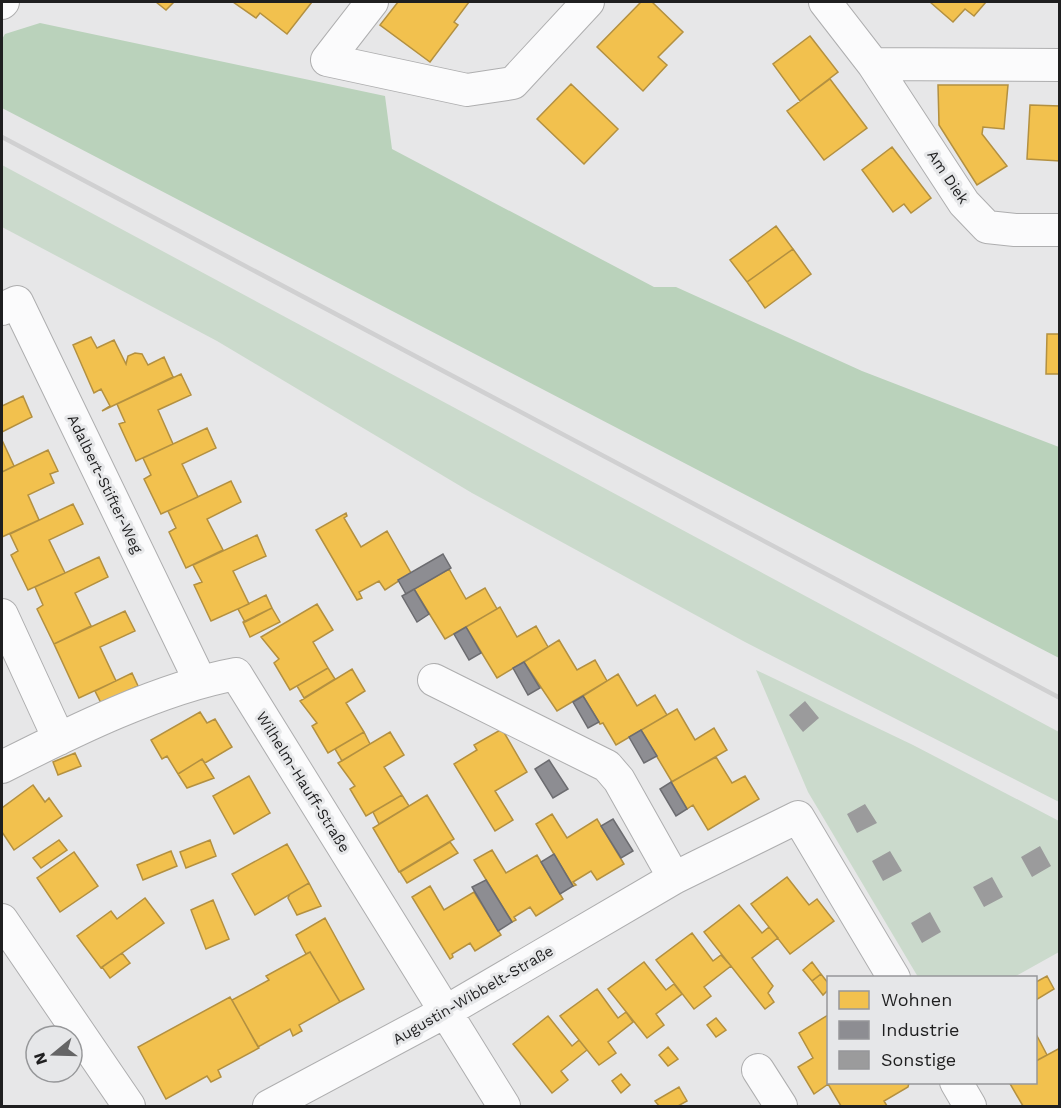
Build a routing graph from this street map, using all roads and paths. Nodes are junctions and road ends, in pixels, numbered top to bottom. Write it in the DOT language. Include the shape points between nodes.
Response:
graph roads {
  1 [pos="372,2"];
  2 [pos="588,2"];
  3 [pos="825,2"];
  4 [pos="873,64"];
  5 [pos="1059,65"];
  6 [pos="1059,230"];
  7 [pos="2,309"];
  8 [pos="2,615"];
  9 [pos="434,680"];
  10 [pos="201,681"];
  11 [pos="59,739"];
  12 [pos="2,767"];
  13 [pos="674,879"];
  14 [pos="2,920"];
  15 [pos="893,976"];
  16 [pos="445,1012"];
  17 [pos="758,1070"];
  18 [pos="957,1084"];
  19 [pos="129,1107"];
  20 [pos="269,1107"];
  21 [pos="504,1107"];
  22 [pos="780,1107"];
  23 [pos="970,1107"];
  1 -- 2 [label="street" via="327,60 467,90 513,83"];
  3 -- 4 [label="street, Am Diek"];
  4 -- 5 [label="street"];
  4 -- 6 [label="street, Am Diek" via="964,203 987,227"];
  7 -- 10 [label="street, Adalbert-Stifter-Weg" via="17,302"];
  8 -- 11 [label="street"];
  9 -- 13 [label="street" via="607,766 619,780"];
  10 -- 11 [label="street, Wilhelm-Hauff-Straße"];
  10 -- 16 [label="street, Wilhelm-Hauff-Straße" via="236,674"];
  11 -- 12 [label="street, Wilhelm-Hauff-Straße"];
  13 -- 15 [label="street, Augustin-Wibbelt-Straße" via="798,817"];
  13 -- 16 [label="street, Augustin-Wibbelt-Straße"];
  14 -- 19 [label="street"];
  16 -- 20 [label="street, Augustin-Wibbelt-Straße"];
  16 -- 21 [label="street, Wilhelm-Hauff-Straße"];
  17 -- 22 [label="street"];
  18 -- 23 [label="street"];
}
